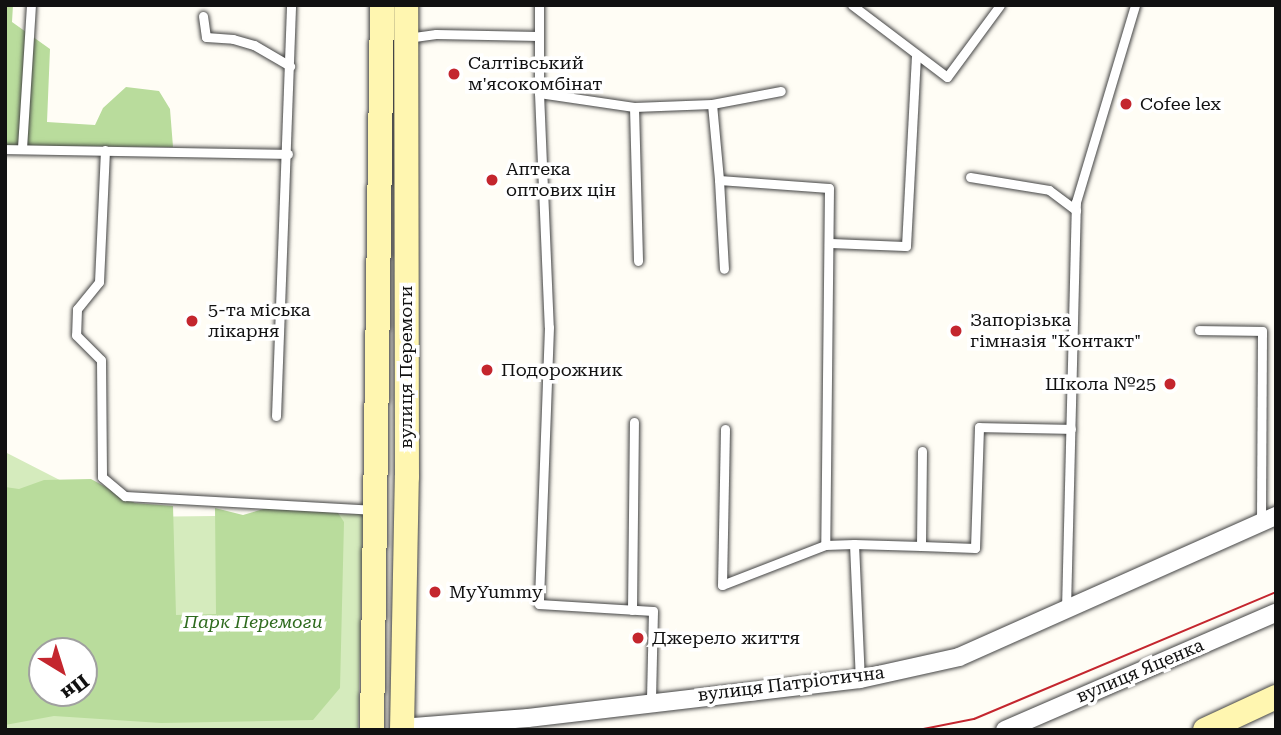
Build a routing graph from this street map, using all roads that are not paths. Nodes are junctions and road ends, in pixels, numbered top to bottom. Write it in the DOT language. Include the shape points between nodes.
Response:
graph roads {
  1 [pos="31,5"];
  2 [pos="291,5"];
  3 [pos="382,5"];
  4 [pos="406,5"];
  5 [pos="538,5"];
  6 [pos="852,5"];
  7 [pos="1000,5"];
  8 [pos="1135,5"];
  9 [pos="203,16"];
  10 [pos="538,36"];
  11 [pos="405,38"];
  12 [pos="916,54"];
  13 [pos="290,66"];
  14 [pos="781,91"];
  15 [pos="539,93"];
  16 [pos="712,104"];
  17 [pos="634,107"];
  18 [pos="22,148"];
  19 [pos="5,149"];
  20 [pos="105,150"];
  21 [pos="288,154"];
  22 [pos="970,177"];
  23 [pos="719,180"];
  24 [pos="1076,210"];
  25 [pos="829,243"];
  26 [pos="638,261"];
  27 [pos="724,268"];
  28 [pos="1199,330"];
  29 [pos="276,416"];
  30 [pos="634,422"];
  31 [pos="725,429"];
  32 [pos="1071,429"];
  33 [pos="922,451"];
  34 [pos="406,489"];
  35 [pos="374,499"];
  36 [pos="1268,519"];
  37 [pos="853,544"];
  38 [pos="825,545"];
  39 [pos="921,546"];
  40 [pos="1066,609"];
  41 [pos="632,610"];
  42 [pos="1276,613"];
  43 [pos="860,679"];
  44 [pos="1276,697"];
  45 [pos="651,702"];
  46 [pos="401,729"];
  47 [pos="372,730"];
  48 [pos="1004,730"];
  49 [pos="1205,730"];
  1 -- 18 [label="lane"];
  2 -- 13 [label="lane"];
  3 -- 35 [label="main road, вулиця Перемоги"];
  4 -- 11 [label="main road, вулиця Перемоги"];
  5 -- 10 [label="lane"];
  6 -- 12 [label="lane"];
  7 -- 12 [label="lane" via="947,77"];
  8 -- 24 [label="lane"];
  9 -- 13 [label="lane" via="206,37 254,45"];
  10 -- 11 [label="lane" via="436,34"];
  10 -- 15 [label="lane"];
  11 -- 34 [label="main road, вулиця Перемоги"];
  12 -- 25 [label="lane" via="906,246"];
  13 -- 21 [label="lane"];
  14 -- 16 [label="lane"];
  15 -- 17 [label="lane"];
  15 -- 41 [label="lane" via="548,327 539,604"];
  16 -- 17 [label="lane"];
  16 -- 23 [label="lane"];
  17 -- 26 [label="lane"];
  18 -- 19 [label="lane"];
  18 -- 20 [label="lane"];
  20 -- 21 [label="lane"];
  20 -- 35 [label="lane" via="99,282 77,309 76,335 101,360 102,477 125,496"];
  21 -- 29 [label="lane"];
  22 -- 24 [label="lane" via="1049,190"];
  23 -- 25 [label="lane" via="829,188"];
  23 -- 27 [label="lane"];
  24 -- 32 [label="lane"];
  25 -- 38 [label="lane"];
  28 -- 36 [label="lane" via="1262,331"];
  30 -- 41 [label="lane"];
  31 -- 38 [label="lane" via="722,585"];
  32 -- 39 [label="lane" via="979,427 975,548"];
  32 -- 40 [label="lane"];
  33 -- 39 [label="lane"];
  34 -- 35 [label="main road"];
  34 -- 46 [label="main road, вулиця Перемоги"];
  35 -- 47 [label="main road, вулиця Перемоги"];
  36 -- 40 [label="street, вулиця Патріотична"];
  37 -- 38 [label="lane"];
  37 -- 39 [label="lane"];
  37 -- 43 [label="lane"];
  40 -- 43 [label="street, вулиця Патріотична" via="959,657"];
  41 -- 45 [label="lane" via="653,611"];
  42 -- 48 [label="street, вулиця Яценка"];
  43 -- 45 [label="street, вулиця Патріотична"];
  44 -- 49 [label="main road"];
  45 -- 46 [label="street, вулиця Патріотична"];
}
